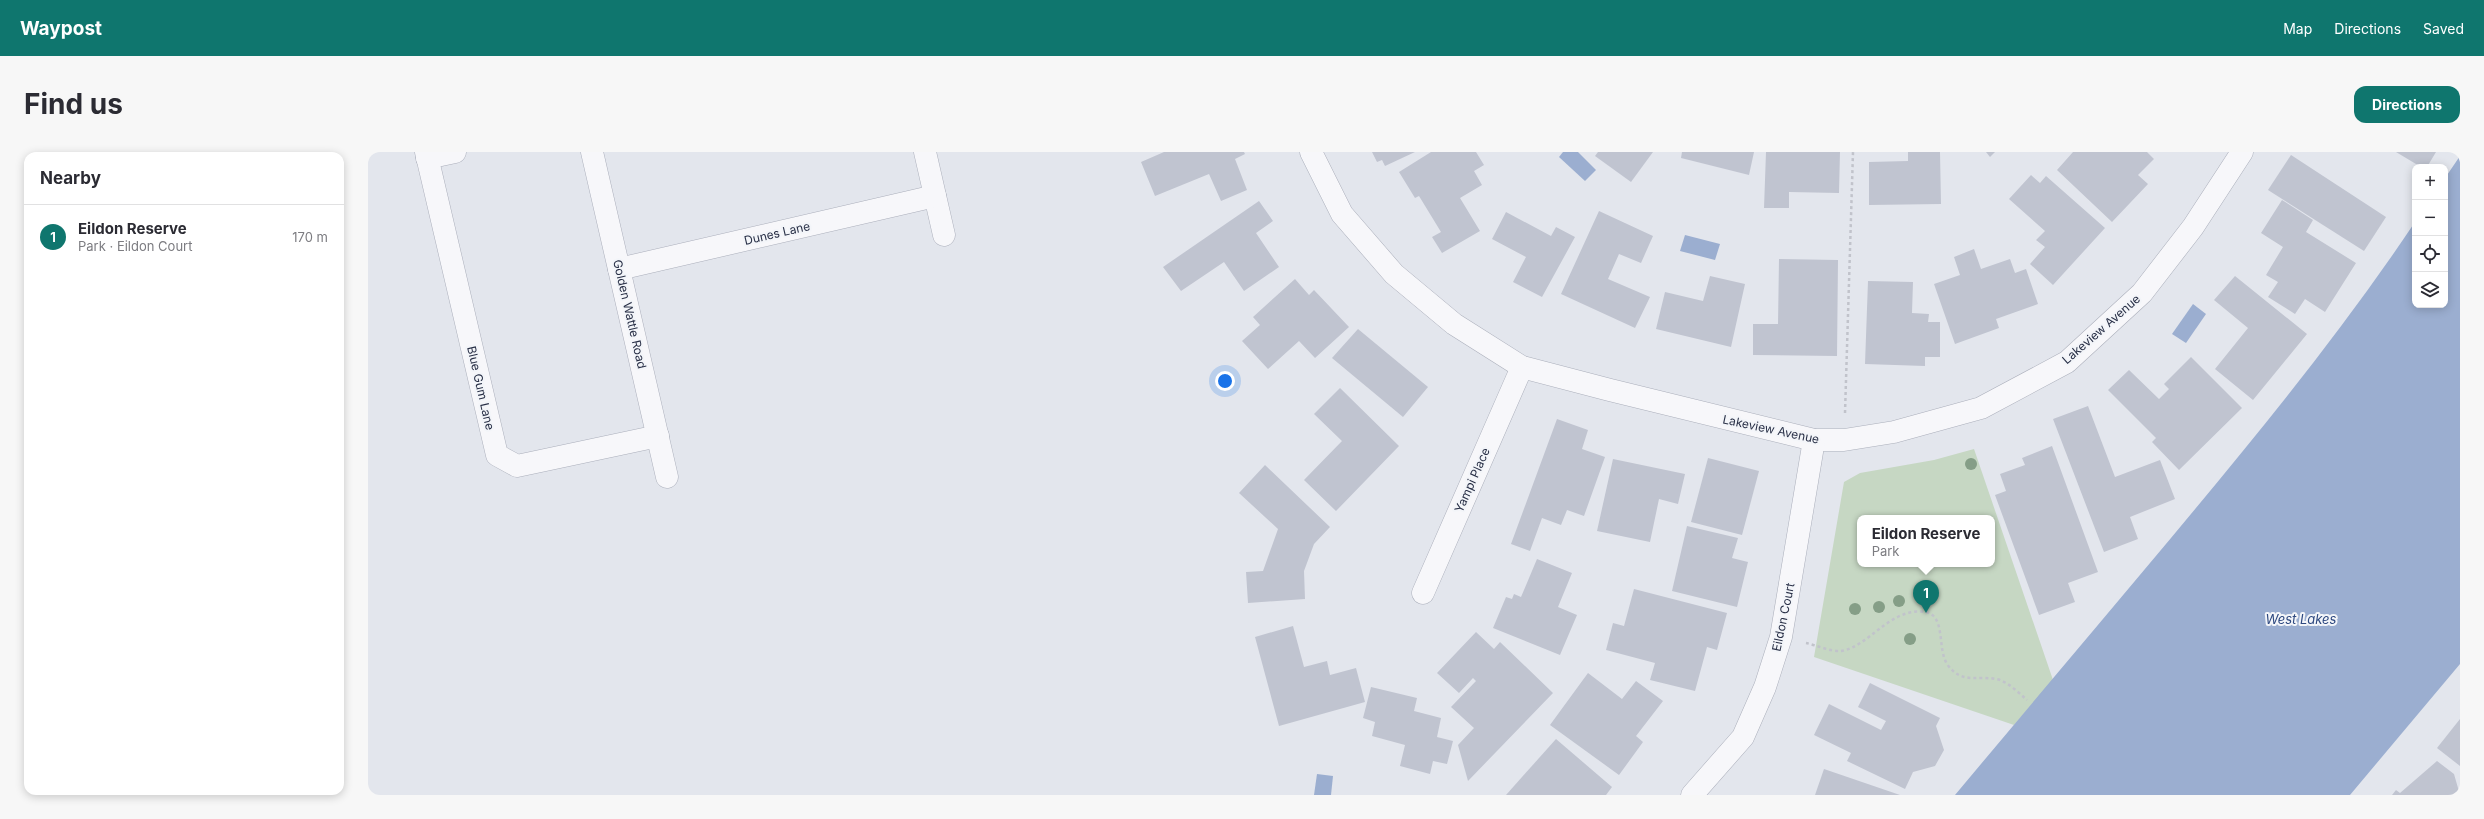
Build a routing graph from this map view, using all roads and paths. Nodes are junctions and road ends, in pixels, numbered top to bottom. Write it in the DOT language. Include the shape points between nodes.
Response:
graph roads {
  1 [pos="455,152"];
  2 [pos="592,152"];
  3 [pos="925,152"];
  4 [pos="1311,152"];
  5 [pos="1853,152"];
  6 [pos="2242,152"];
  7 [pos="427,155"];
  8 [pos="935,196"];
  9 [pos="944,235"];
  10 [pos="619,269"];
  11 [pos="1522,367"];
  12 [pos="658,436"];
  13 [pos="1814,440"];
  14 [pos="1844,440"];
  15 [pos="667,477"];
  16 [pos="1423,593"];
  17 [pos="1781,637"];
  18 [pos="2027,700"];
  19 [pos="1692,795"];
  1 -- 7 [label="street, Blue Gum Lane"];
  2 -- 10 [label="street, Golden Wattle Road"];
  3 -- 8 [label="street"];
  4 -- 11 [label="street, Lakeview Avenue" via="1342,214 1394,274 1454,324"];
  5 -- 14 [label="path"];
  6 -- 14 [label="street, Lakeview Avenue" via="2193,227 2142,293 2066,362 1981,408 1894,432"];
  7 -- 12 [label="street, Blue Gum Lane" via="497,455 517,466"];
  8 -- 9 [label="street"];
  8 -- 10 [label="street, Dunes Lane"];
  10 -- 12 [label="street, Golden Wattle Road"];
  11 -- 13 [label="street, Lakeview Avenue"];
  11 -- 16 [label="street, Yampi Place"];
  12 -- 15 [label="street, Golden Wattle Road"];
  13 -- 14 [label="street, Lakeview Avenue"];
  13 -- 17 [label="street, Eildon Court"];
  17 -- 18 [label="path" via="1840,651 1853,648 1882,625 1910,613 1925,612 1936,616 1942,652 1947,664 1956,673 1966,678 2000,680"];
  17 -- 19 [label="street, Eildon Court" via="1765,687 1743,737"];
}
